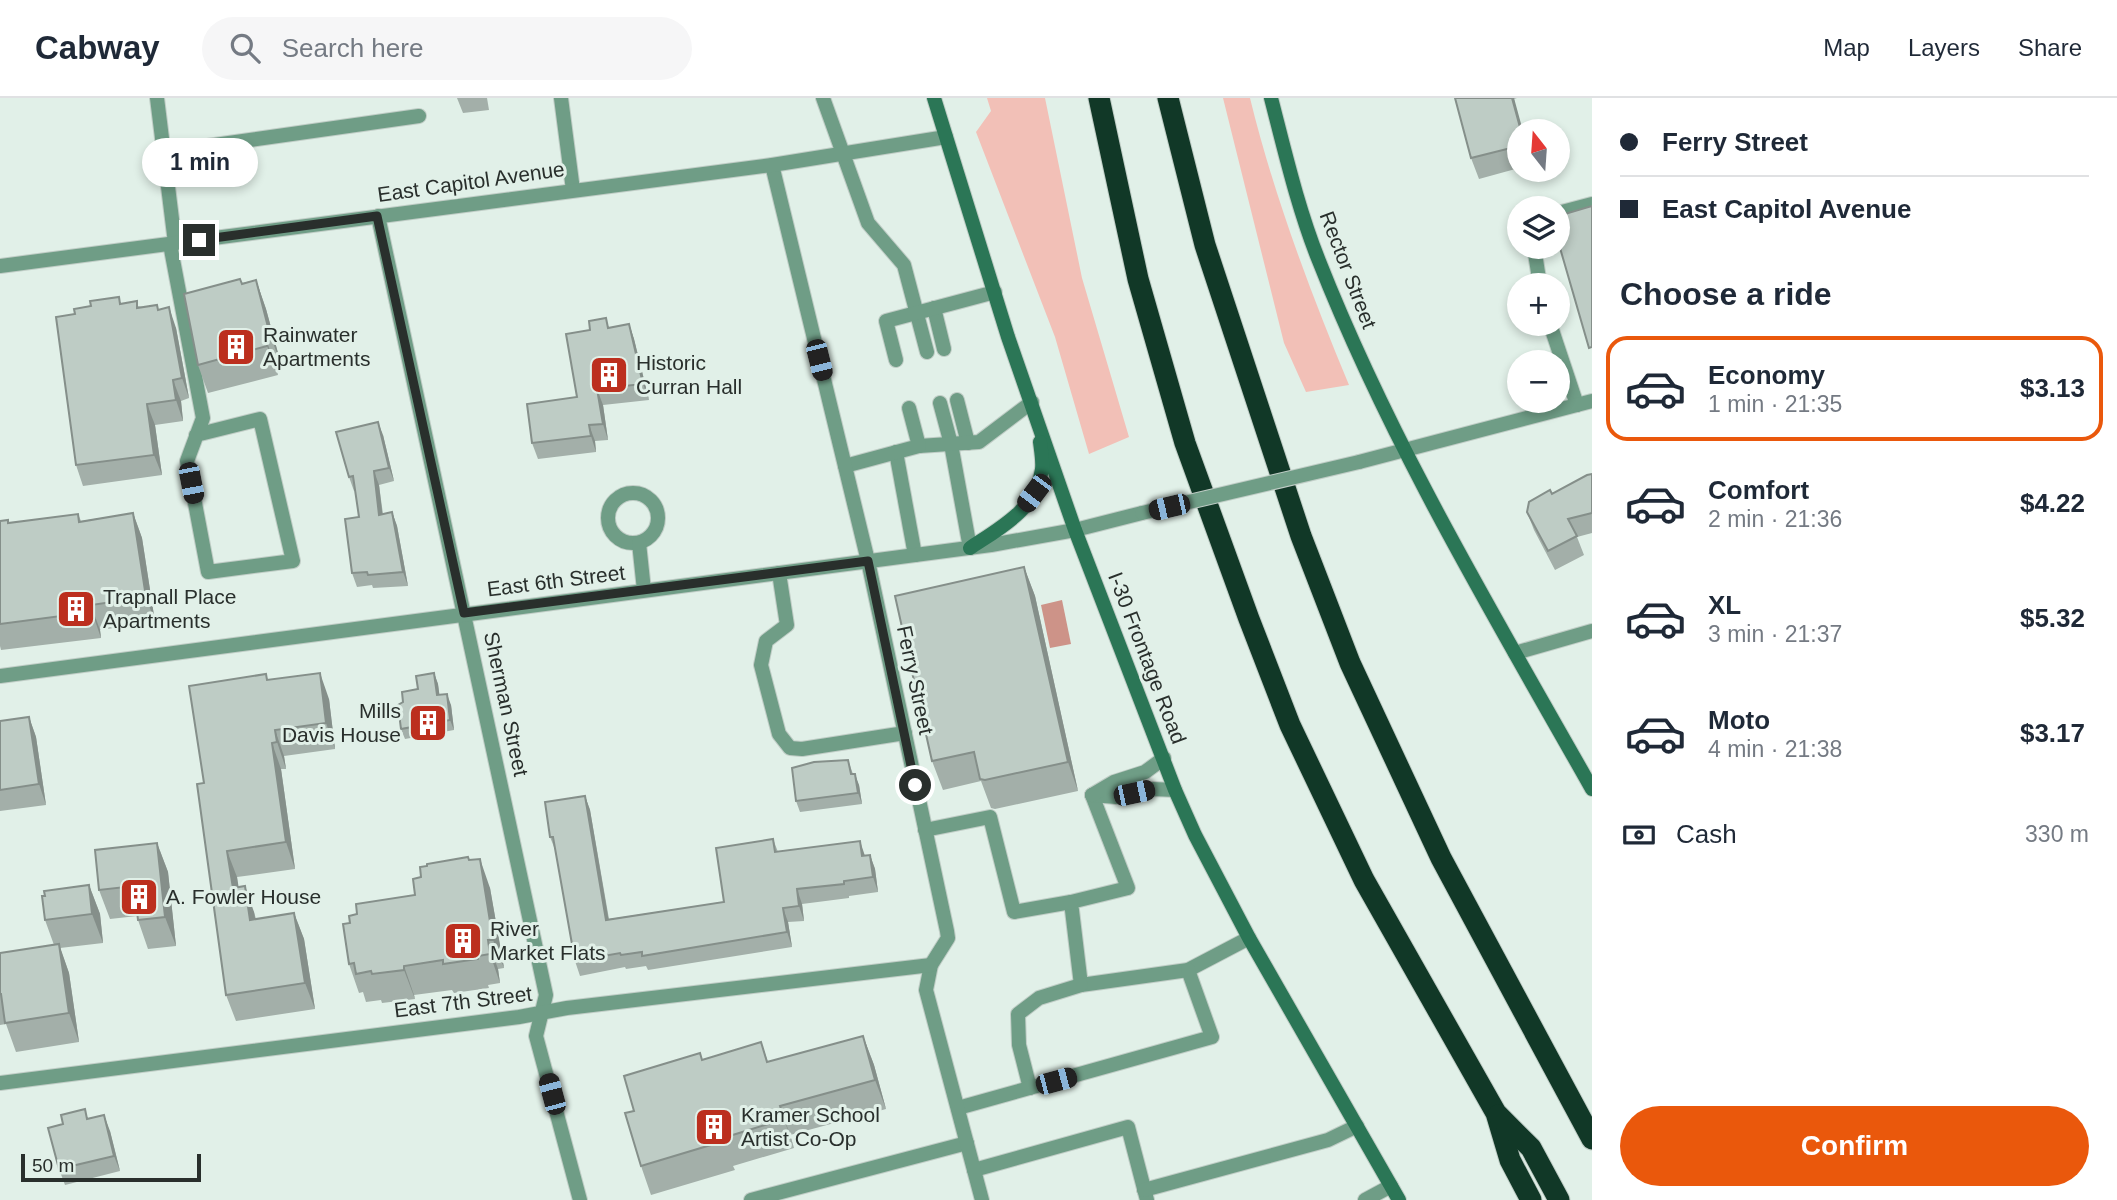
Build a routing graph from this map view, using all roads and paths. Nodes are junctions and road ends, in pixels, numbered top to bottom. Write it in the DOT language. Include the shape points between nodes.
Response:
graph roads {
  1 [pos="157,98"];
  2 [pos="561,98"];
  3 [pos="822,98"];
  4 [pos="934,98"];
  5 [pos="1099,98"];
  6 [pos="1168,98"];
  7 [pos="1271,98"];
  8 [pos="419,116"];
  9 [pos="946,137"];
  10 [pos="165,152"];
  11 [pos="841,153"];
  12 [pos="772,165"];
  13 [pos="573,190"];
  14 [pos="1592,204"];
  15 [pos="1570,210"];
  16 [pos="377,216"];
  17 [pos="173,244"];
  18 [pos="0,266"];
  19 [pos="995,292"];
  20 [pos="934,308"];
  21 [pos="917,313"];
  22 [pos="1554,336"];
  23 [pos="944,349"];
  24 [pos="927,352"];
  25 [pos="896,360"];
  26 [pos="957,400"];
  27 [pos="1592,401"];
  28 [pos="1032,402"];
  29 [pos="940,403"];
  30 [pos="1577,405"];
  31 [pos="909,408"];
  32 [pos="1040,423"];
  33 [pos="196,435"];
  34 [pos="968,443"];
  35 [pos="951,444"];
  36 [pos="919,446"];
  37 [pos="1404,450"];
  38 [pos="896,452"];
  39 [pos="845,466"];
  40 [pos="1075,530"];
  41 [pos="639,542"];
  42 [pos="970,548"];
  43 [pos="915,555"];
  44 [pos="868,561"];
  45 [pos="779,573"];
  46 [pos="644,590"];
  47 [pos="464,613"];
  48 [pos="1592,631"];
  49 [pos="1515,653"];
  50 [pos="0,676"];
  51 [pos="905,733"];
  52 [pos="1164,758"];
  53 [pos="1592,789"];
  54 [pos="1175,790"];
  55 [pos="1092,795"];
  56 [pos="925,830"];
  57 [pos="1071,902"];
  58 [pos="1249,938"];
  59 [pos="931,965"];
  60 [pos="1188,970"];
  61 [pos="1082,985"];
  62 [pos="543,1013"];
  63 [pos="0,1083"];
  64 [pos="1030,1088"];
  65 [pos="958,1108"];
  66 [pos="1496,1113"];
  67 [pos="1357,1126"];
  68 [pos="1592,1139"];
  69 [pos="967,1143"];
  70 [pos="974,1170"];
  71 [pos="1391,1186"];
  72 [pos="1145,1195"];
  73 [pos="580,1200"];
  74 [pos="751,1200"];
  75 [pos="982,1200"];
  76 [pos="1365,1200"];
  77 [pos="1399,1200"];
  78 [pos="1531,1200"];
  79 [pos="1559,1200"];
  1 -- 10 [label="street"];
  2 -- 13 [label="street"];
  3 -- 11 [label="street"];
  4 -- 9 [label="main road, I-30 Frontage Road"];
  5 -- 66 [label="highway" via="1138,279 1185,443 1253,631 1290,724 1364,880"];
  6 -- 68 [label="highway" via="1205,245 1301,536 1350,663 1441,858"];
  7 -- 37 [label="main road, Rector Street" via="1318,259"];
  8 -- 10 [label="street"];
  9 -- 11 [label="street, East Capitol Avenue"];
  9 -- 19 [label="main road, I-30 Frontage Road"];
  10 -- 17 [label="street"];
  11 -- 12 [label="street, East Capitol Avenue"];
  11 -- 21 [label="street" via="867,223 904,265"];
  12 -- 13 [label="street, East Capitol Avenue"];
  12 -- 39 [label="street, Ferry Street"];
  13 -- 16 [label="street, East Capitol Avenue"];
  14 -- 15 [label="street"];
  16 -- 17 [label="street, East Capitol Avenue"];
  16 -- 47 [label="street, Sherman Street"];
  17 -- 18 [label="street, East Capitol Avenue"];
  17 -- 33 [label="street" via="203,418"];
  19 -- 20 [label="street"];
  19 -- 28 [label="main road, I-30 Frontage Road"];
  20 -- 21 [label="street"];
  20 -- 23 [label="street"];
  21 -- 24 [label="street"];
  21 -- 25 [label="street" via="886,321"];
  22 -- 30 [label="street"];
  26 -- 34 [label="street"];
  27 -- 30 [label="street"];
  28 -- 32 [label="main road, I-30 Frontage Road"];
  28 -- 34 [label="street" via="979,442"];
  29 -- 35 [label="street"];
  30 -- 37 [label="street"];
  31 -- 36 [label="street"];
  32 -- 40 [label="main road, I-30 Frontage Road"];
  32 -- 42 [label="main road" via="1042,469 1034,493 1017,516"];
  33 -- 33 [label="street" via="187,461 208,572 293,561 260,419"];
  34 -- 35 [label="street"];
  35 -- 36 [label="street"];
  35 -- 42 [label="street"];
  36 -- 38 [label="street"];
  37 -- 40 [label="street, East 6th Street, bridge"];
  37 -- 49 [label="main road"];
  38 -- 39 [label="street"];
  38 -- 43 [label="street"];
  39 -- 44 [label="street, Ferry Street"];
  40 -- 42 [label="street, East 6th Street"];
  40 -- 52 [label="main road, I-30 Frontage Road"];
  41 -- 46 [label="street"];
  42 -- 43 [label="street, East 6th Street"];
  43 -- 44 [label="street, East 6th Street"];
  44 -- 45 [label="street, East 6th Street"];
  44 -- 51 [label="street, Ferry Street"];
  45 -- 46 [label="street, East 6th Street"];
  45 -- 51 [label="street" via="787,625 766,641 761,665 779,734 790,748"];
  46 -- 47 [label="street, East 6th Street"];
  47 -- 50 [label="street, East 6th Street"];
  47 -- 62 [label="street, Sherman Street" via="546,995"];
  48 -- 49 [label="street"];
  49 -- 53 [label="main road"];
  51 -- 56 [label="street, Ferry Street"];
  52 -- 54 [label="main road, I-30 Frontage Road"];
  52 -- 55 [label="street" via="1145,772"];
  54 -- 55 [label="street"];
  54 -- 58 [label="main road, I-30 Frontage Road"];
  55 -- 57 [label="street" via="1128,888"];
  56 -- 57 [label="street" via="990,817 1014,912"];
  56 -- 59 [label="street, Ferry Street" via="948,938"];
  57 -- 61 [label="street"];
  58 -- 60 [label="street"];
  58 -- 67 [label="main road, I-30 Frontage Road"];
  59 -- 62 [label="street, East 7th Street"];
  59 -- 65 [label="street, Ferry Street" via="926,990"];
  60 -- 61 [label="street"];
  60 -- 64 [label="street" via="1212,1037"];
  61 -- 64 [label="street" via="1039,998 1018,1014 1018,1045"];
  62 -- 63 [label="street, East 7th Street"];
  62 -- 73 [label="street, Sherman Street" via="536,1036"];
  64 -- 65 [label="street"];
  65 -- 69 [label="street, Ferry Street"];
  66 -- 78 [label="highway" via="1510,1160"];
  66 -- 79 [label="highway" via="1531,1148"];
  67 -- 71 [label="main road, I-30 Frontage Road"];
  67 -- 72 [label="street" via="1328,1140"];
  69 -- 70 [label="street, Ferry Street"];
  69 -- 74 [label="street"];
  70 -- 72 [label="street" via="1128,1127"];
  70 -- 75 [label="street, Ferry Street"];
  71 -- 76 [label="street"];
  71 -- 77 [label="main road, I-30 Frontage Road"];
}
